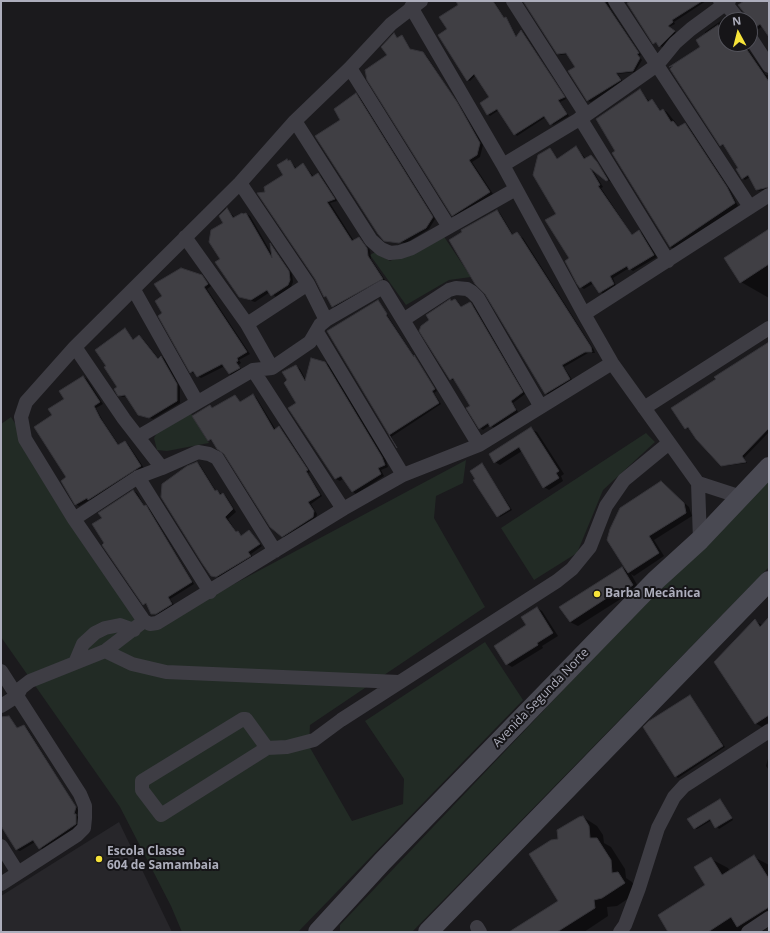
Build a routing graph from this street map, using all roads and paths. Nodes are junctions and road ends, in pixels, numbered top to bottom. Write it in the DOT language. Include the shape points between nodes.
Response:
graph roads {
  1 [pos="513,1"];
  2 [pos="616,1"];
  3 [pos="724,2"];
  4 [pos="416,4"];
  5 [pos="732,12"];
  6 [pos="758,49"];
  7 [pos="657,65"];
  8 [pos="769,66"];
  9 [pos="350,68"];
  10 [pos="583,117"];
  11 [pos="295,121"];
  12 [pos="503,165"];
  13 [pos="240,182"];
  14 [pos="516,189"];
  15 [pos="769,195"];
  16 [pos="750,207"];
  17 [pos="449,227"];
  18 [pos="186,237"];
  19 [pos="668,261"];
  20 [pos="308,284"];
  21 [pos="134,290"];
  22 [pos="584,314"];
  23 [pos="326,320"];
  24 [pos="403,320"];
  25 [pos="247,324"];
  26 [pos="769,328"];
  27 [pos="317,332"];
  28 [pos="75,347"];
  29 [pos="612,363"];
  30 [pos="272,368"];
  31 [pos="253,370"];
  32 [pos="197,402"];
  33 [pos="541,407"];
  34 [pos="644,408"];
  35 [pos="138,437"];
  36 [pos="669,443"];
  37 [pos="479,446"];
  38 [pos="769,467"];
  39 [pos="162,468"];
  40 [pos="403,475"];
  41 [pos="138,477"];
  42 [pos="698,483"];
  43 [pos="741,497"];
  44 [pos="343,509"];
  45 [pos="74,519"];
  46 [pos="700,540"];
  47 [pos="275,551"];
  48 [pos="769,581"];
  49 [pos="210,592"];
  50 [pos="139,626"];
  51 [pos="105,652"];
  52 [pos="75,663"];
  53 [pos="1,671"];
  54 [pos="399,682"];
  55 [pos="17,696"];
  56 [pos="1,706"];
  57 [pos="769,731"];
  58 [pos="267,748"];
  59 [pos="1,846"];
  60 [pos="18,872"];
  61 [pos="1,884"];
  62 [pos="769,918"];
  63 [pos="333,924"];
  64 [pos="318,932"];
  65 [pos="428,932"];
  66 [pos="620,932"];
  67 [pos="748,932"];
  1 -- 10 [label="street"];
  2 -- 7 [label="street"];
  3 -- 5 [label="street"];
  3 -- 7 [label="street" via="680,39"];
  4 -- 9 [label="street" via="391,24"];
  4 -- 12 [label="street"];
  6 -- 8 [label="street"];
  7 -- 10 [label="street"];
  7 -- 16 [label="street"];
  9 -- 11 [label="street"];
  9 -- 17 [label="street"];
  10 -- 12 [label="street"];
  10 -- 19 [label="street"];
  11 -- 13 [label="street"];
  11 -- 17 [label="street" via="371,240 380,249 390,253 400,252"];
  12 -- 14 [label="street"];
  13 -- 18 [label="street"];
  13 -- 20 [label="street"];
  14 -- 17 [label="street"];
  14 -- 22 [label="street"];
  15 -- 16 [label="street"];
  16 -- 19 [label="street"];
  18 -- 21 [label="street"];
  18 -- 25 [label="street"];
  19 -- 22 [label="street"];
  20 -- 23 [label="street"];
  20 -- 25 [label="street"];
  21 -- 28 [label="street"];
  21 -- 32 [label="street"];
  22 -- 29 [label="street"];
  23 -- 24 [label="street" via="383,287"];
  23 -- 27 [label="street"];
  24 -- 33 [label="street" via="449,290 456,288 472,292 478,298"];
  24 -- 37 [label="street"];
  25 -- 30 [label="street"];
  26 -- 34 [label="street"];
  27 -- 30 [label="street" via="310,342"];
  27 -- 40 [label="street"];
  28 -- 35 [label="street"];
  28 -- 45 [label="street" via="26,402 21,417 25,440"];
  29 -- 33 [label="street"];
  29 -- 34 [label="street"];
  30 -- 31 [label="street"];
  31 -- 32 [label="street"];
  31 -- 44 [label="street"];
  32 -- 35 [label="street"];
  33 -- 37 [label="street"];
  34 -- 36 [label="street"];
  35 -- 39 [label="street"];
  36 -- 42 [label="street"];
  36 -- 54 [label="street" via="624,480 606,506 590,547 572,569"];
  37 -- 40 [label="street"];
  38 -- 43 [label="main road, Avenida Segunda Norte"];
  39 -- 41 [label="street"];
  39 -- 47 [label="street" via="198,452 216,458"];
  40 -- 44 [label="street"];
  41 -- 45 [label="street"];
  41 -- 49 [label="street"];
  42 -- 43 [label="street"];
  42 -- 46 [label="street"];
  43 -- 46 [label="main road, Avenida Segunda Norte"];
  44 -- 47 [label="street"];
  45 -- 50 [label="street"];
  46 -- 63 [label="main road, Avenida Segunda Norte" via="649,586 387,857"];
  47 -- 49 [label="street"];
  48 -- 65 [label="main road"];
  49 -- 50 [label="street" via="157,623"];
  50 -- 51 [label="street"];
  50 -- 52 [label="street" via="120,625 95,633 83,644"];
  51 -- 52 [label="street"];
  51 -- 54 [label="street" via="132,664 166,672"];
  52 -- 55 [label="street" via="30,681 21,688"];
  53 -- 55 [label="street"];
  54 -- 58 [label="street" via="314,740 287,747"];
  55 -- 56 [label="street"];
  55 -- 60 [label="street" via="80,794 86,818 84,828 77,835"];
  57 -- 66 [label="street" via="684,786 674,797 658,828 639,888"];
  58 -- 58 [label="street" via="161,816 142,790 142,781 243,719 246,719"];
  59 -- 60 [label="street"];
  60 -- 61 [label="street"];
  62 -- 67 [label="street"];
  63 -- 64 [label="main road, Avenida Segunda Norte"];
}
